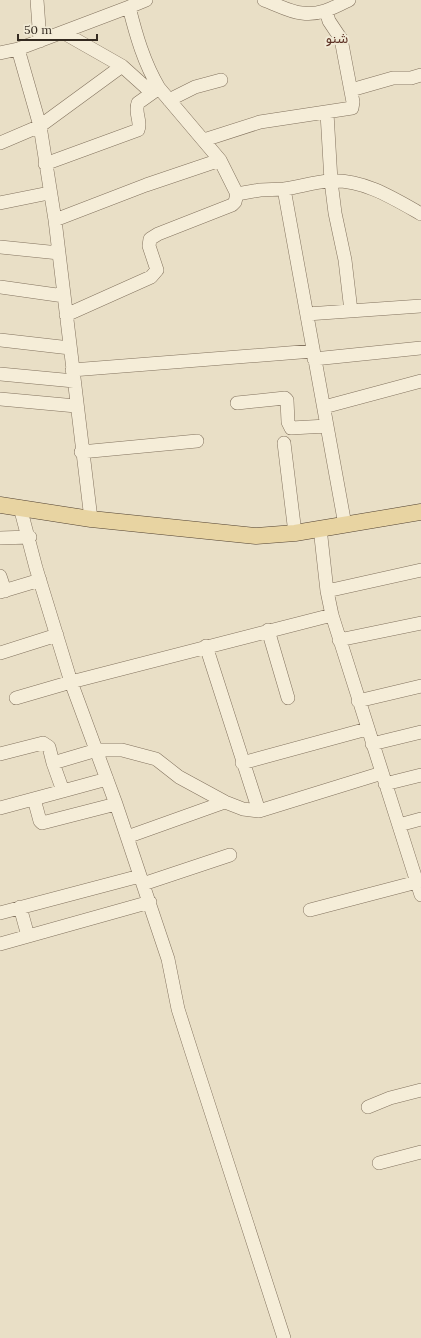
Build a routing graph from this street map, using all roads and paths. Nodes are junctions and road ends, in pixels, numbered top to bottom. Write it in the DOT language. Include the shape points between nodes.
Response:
graph roads {
  1 [pos="37,0"];
  2 [pos="146,0"];
  3 [pos="264,0"];
  4 [pos="349,0"];
  5 [pos="129,7"];
  6 [pos="326,11"];
  7 [pos="64,33"];
  8 [pos="40,41"];
  9 [pos="18,49"];
  10 [pos="0,53"];
  11 [pos="122,66"];
  12 [pos="421,75"];
  13 [pos="220,80"];
  14 [pos="351,90"];
  15 [pos="155,91"];
  16 [pos="169,100"];
  17 [pos="327,113"];
  18 [pos="40,126"];
  19 [pos="204,140"];
  20 [pos="0,143"];
  21 [pos="220,160"];
  22 [pos="45,164"];
  23 [pos="331,181"];
  24 [pos="284,189"];
  25 [pos="49,193"];
  26 [pos="237,194"];
  27 [pos="0,203"];
  28 [pos="421,214"];
  29 [pos="54,220"];
  30 [pos="0,247"];
  31 [pos="59,253"];
  32 [pos="0,287"];
  33 [pos="64,296"];
  34 [pos="421,306"];
  35 [pos="351,311"];
  36 [pos="307,314"];
  37 [pos="66,315"];
  38 [pos="0,340"];
  39 [pos="70,348"];
  40 [pos="421,348"];
  41 [pos="314,355"];
  42 [pos="0,374"];
  43 [pos="73,376"];
  44 [pos="421,381"];
  45 [pos="0,399"];
  46 [pos="238,403"];
  47 [pos="76,406"];
  48 [pos="324,407"];
  49 [pos="327,426"];
  50 [pos="197,441"];
  51 [pos="284,443"];
  52 [pos="81,452"];
  53 [pos="0,505"];
  54 [pos="20,507"];
  55 [pos="421,512"];
  56 [pos="91,519"];
  57 [pos="345,525"];
  58 [pos="320,528"];
  59 [pos="295,532"];
  60 [pos="30,537"];
  61 [pos="0,538"];
  62 [pos="421,570"];
  63 [pos="0,576"];
  64 [pos="40,580"];
  65 [pos="2,591"];
  66 [pos="327,591"];
  67 [pos="332,615"];
  68 [pos="421,623"];
  69 [pos="268,630"];
  70 [pos="57,635"];
  71 [pos="339,640"];
  72 [pos="206,646"];
  73 [pos="0,653"];
  74 [pos="71,682"];
  75 [pos="421,686"];
  76 [pos="16,698"];
  77 [pos="288,698"];
  78 [pos="358,701"];
  79 [pos="367,729"];
  80 [pos="421,732"];
  81 [pos="372,744"];
  82 [pos="97,750"];
  83 [pos="0,754"];
  84 [pos="53,763"];
  85 [pos="242,763"];
  86 [pos="421,775"];
  87 [pos="383,778"];
  88 [pos="107,779"];
  89 [pos="62,791"];
  90 [pos="34,799"];
  91 [pos="225,802"];
  92 [pos="116,804"];
  93 [pos="0,808"];
  94 [pos="259,811"];
  95 [pos="421,819"];
  96 [pos="399,825"];
  97 [pos="127,837"];
  98 [pos="230,855"];
  99 [pos="417,866"];
  100 [pos="142,880"];
  101 [pos="417,882"];
  102 [pos="421,895"];
  103 [pos="150,902"];
  104 [pos="20,907"];
  105 [pos="310,910"];
  106 [pos="0,913"];
  107 [pos="28,936"];
  108 [pos="0,944"];
  109 [pos="421,1090"];
  110 [pos="368,1107"];
  111 [pos="421,1152"];
  112 [pos="379,1163"];
  113 [pos="284,1338"];
  1 -- 8 [label="street"];
  2 -- 5 [label="street"];
  3 -- 6 [label="street" via="301,14"];
  4 -- 6 [label="street"];
  5 -- 7 [label="street"];
  5 -- 15 [label="street"];
  6 -- 14 [label="street" via="329,21 341,39"];
  7 -- 8 [label="street"];
  7 -- 11 [label="street"];
  8 -- 9 [label="street"];
  9 -- 10 [label="street"];
  9 -- 18 [label="street"];
  11 -- 15 [label="street"];
  11 -- 18 [label="street"];
  12 -- 14 [label="street" via="393,78"];
  13 -- 16 [label="street" via="195,87"];
  14 -- 17 [label="street" via="352,108"];
  15 -- 16 [label="street"];
  15 -- 22 [label="street" via="136,108 140,124 138,130"];
  16 -- 19 [label="street"];
  17 -- 19 [label="street" via="260,122"];
  17 -- 23 [label="street"];
  18 -- 20 [label="street"];
  18 -- 22 [label="street"];
  19 -- 21 [label="street"];
  21 -- 26 [label="street"];
  21 -- 29 [label="street"];
  22 -- 25 [label="street"];
  23 -- 24 [label="street"];
  23 -- 28 [label="street" via="372,188"];
  23 -- 35 [label="street"];
  24 -- 26 [label="street"];
  24 -- 36 [label="street"];
  25 -- 27 [label="street"];
  25 -- 29 [label="street"];
  26 -- 37 [label="street" via="232,205 150,239 149,246 157,270 151,277"];
  29 -- 31 [label="street"];
  30 -- 31 [label="street"];
  31 -- 33 [label="street"];
  32 -- 33 [label="street"];
  33 -- 37 [label="street"];
  34 -- 35 [label="street"];
  35 -- 36 [label="street"];
  36 -- 41 [label="street"];
  37 -- 39 [label="street"];
  38 -- 39 [label="street"];
  39 -- 43 [label="street"];
  40 -- 41 [label="street"];
  41 -- 43 [label="street"];
  41 -- 48 [label="street"];
  42 -- 43 [label="street"];
  43 -- 47 [label="street"];
  44 -- 48 [label="street"];
  45 -- 47 [label="street"];
  46 -- 49 [label="street" via="285,398 291,428"];
  47 -- 52 [label="street"];
  48 -- 49 [label="street"];
  49 -- 57 [label="street"];
  50 -- 52 [label="street"];
  51 -- 59 [label="street"];
  52 -- 56 [label="street"];
  53 -- 54 [label="main road"];
  54 -- 56 [label="main road"];
  54 -- 60 [label="street"];
  55 -- 57 [label="main road"];
  56 -- 59 [label="main road" via="252,536"];
  57 -- 58 [label="main road"];
  58 -- 59 [label="main road"];
  58 -- 66 [label="street"];
  60 -- 61 [label="street"];
  60 -- 64 [label="street"];
  62 -- 66 [label="street"];
  63 -- 65 [label="street"];
  64 -- 65 [label="street"];
  64 -- 70 [label="street"];
  66 -- 67 [label="street"];
  67 -- 69 [label="street"];
  67 -- 71 [label="street"];
  68 -- 71 [label="street"];
  69 -- 72 [label="street"];
  69 -- 77 [label="street"];
  70 -- 73 [label="street"];
  70 -- 74 [label="street"];
  71 -- 78 [label="street"];
  72 -- 74 [label="street"];
  72 -- 85 [label="street"];
  74 -- 76 [label="street"];
  74 -- 82 [label="street"];
  75 -- 78 [label="street"];
  78 -- 79 [label="street"];
  79 -- 81 [label="street"];
  79 -- 85 [label="street"];
  80 -- 81 [label="street"];
  81 -- 87 [label="street"];
  82 -- 84 [label="street"];
  82 -- 88 [label="street"];
  82 -- 91 [label="street" via="122,750 156,759 179,777"];
  83 -- 84 [label="street" via="44,743 49,747"];
  84 -- 89 [label="street"];
  85 -- 94 [label="street"];
  86 -- 87 [label="street"];
  87 -- 94 [label="street"];
  87 -- 96 [label="street"];
  88 -- 89 [label="street"];
  88 -- 92 [label="street"];
  89 -- 90 [label="street"];
  90 -- 92 [label="street" via="42,823"];
  90 -- 93 [label="street"];
  91 -- 94 [label="street" via="243,809"];
  91 -- 97 [label="street"];
  92 -- 97 [label="street"];
  95 -- 96 [label="street"];
  96 -- 99 [label="street"];
  97 -- 100 [label="street"];
  98 -- 100 [label="street"];
  99 -- 101 [label="street"];
  100 -- 103 [label="street"];
  100 -- 104 [label="street"];
  101 -- 102 [label="street"];
  101 -- 105 [label="street"];
  103 -- 107 [label="street"];
  103 -- 113 [label="street" via="168,959 178,1009"];
  104 -- 106 [label="street"];
  104 -- 107 [label="street"];
  107 -- 108 [label="street"];
  109 -- 110 [label="street"];
  111 -- 112 [label="street"];
}
